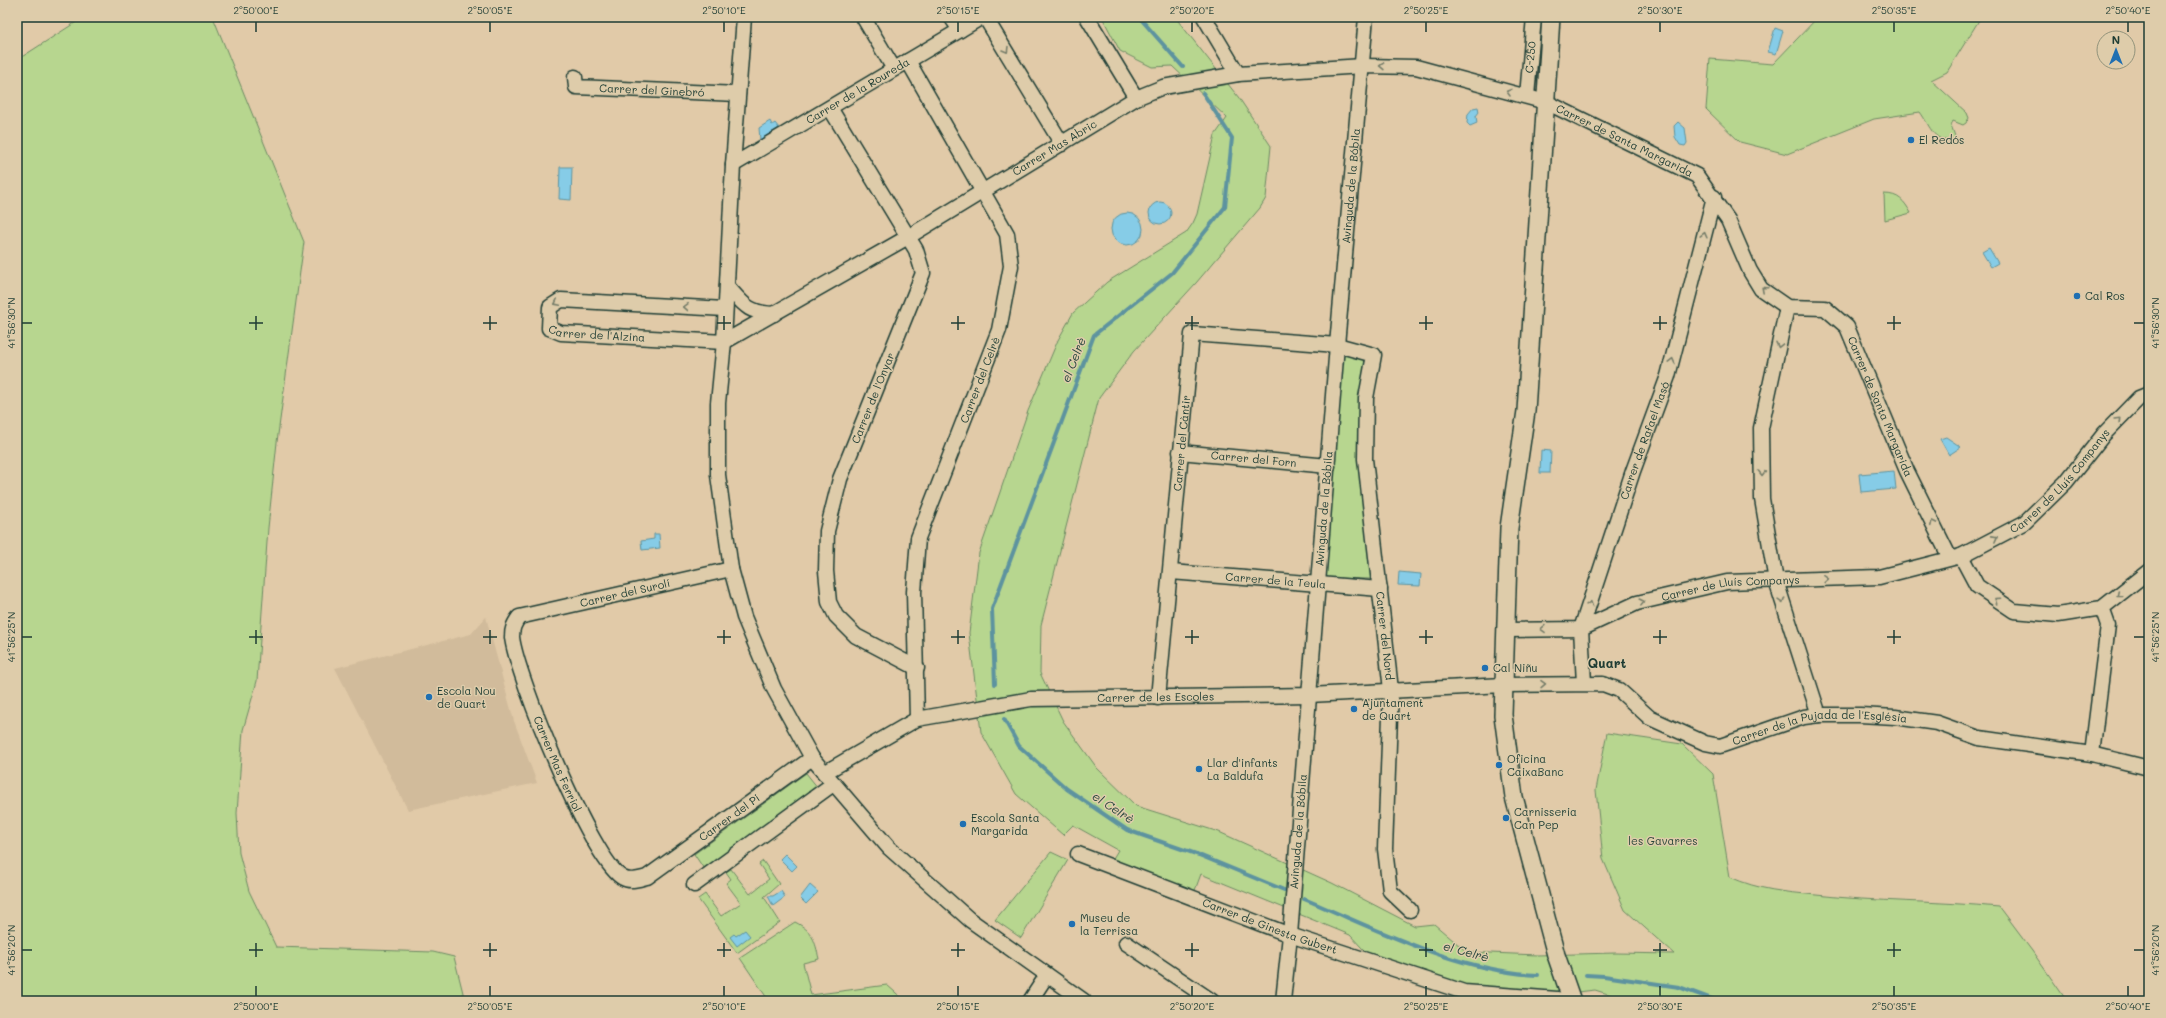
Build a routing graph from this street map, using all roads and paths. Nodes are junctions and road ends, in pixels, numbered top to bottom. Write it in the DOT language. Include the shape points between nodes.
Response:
graph roads {
  1 [pos="744,17"];
  2 [pos="863,17"];
  3 [pos="951,17"];
  4 [pos="982,17"];
  5 [pos="986,17"];
  6 [pos="1087,17"];
  7 [pos="1204,17"];
  8 [pos="1366,17"];
  9 [pos="1534,17"];
  10 [pos="1551,17"];
  11 [pos="960,30"];
  12 [pos="908,61"];
  13 [pos="1363,66"];
  14 [pos="894,69"];
  15 [pos="1238,74"];
  16 [pos="575,77"];
  17 [pos="738,94"];
  18 [pos="1527,96"];
  19 [pos="1136,98"];
  20 [pos="1546,102"];
  21 [pos="830,108"];
  22 [pos="1062,144"];
  23 [pos="733,165"];
  24 [pos="983,192"];
  25 [pos="1714,197"];
  26 [pos="908,237"];
  27 [pos="727,286"];
  28 [pos="1787,307"];
  29 [pos="725,309"];
  30 [pos="774,314"];
  31 [pos="724,342"];
  32 [pos="1337,345"];
  33 [pos="2149,394"];
  34 [pos="1180,452"];
  35 [pos="1328,466"];
  36 [pos="1955,557"];
  37 [pos="731,569"];
  38 [pos="2149,571"];
  39 [pos="1171,572"];
  40 [pos="1776,581"];
  41 [pos="1318,585"];
  42 [pos="1380,589"];
  43 [pos="2102,608"];
  44 [pos="519,617"];
  45 [pos="1581,629"];
  46 [pos="1505,630"];
  47 [pos="917,668"];
  48 [pos="1584,683"];
  49 [pos="1504,685"];
  50 [pos="1391,690"];
  51 [pos="1309,695"];
  52 [pos="1158,698"];
  53 [pos="1819,715"];
  54 [pos="917,719"];
  55 [pos="2092,754"];
  56 [pos="812,758"];
  57 [pos="2149,768"];
  58 [pos="824,772"];
  59 [pos="833,784"];
  60 [pos="1078,854"];
  61 [pos="647,877"];
  62 [pos="694,885"];
  63 [pos="1410,910"];
  64 [pos="1290,935"];
  65 [pos="1126,943"];
  66 [pos="1046,975"];
  67 [pos="1464,996"];
  68 [pos="1030,1001"];
  69 [pos="1084,1001"];
  70 [pos="1212,1001"];
  71 [pos="1283,1001"];
  72 [pos="1558,1001"];
  73 [pos="1572,1001"];
  1 -- 17 [label="street"];
  2 -- 14 [label="street"];
  3 -- 11 [label="street"];
  4 -- 11 [label="street, Carrer de la Roureda"];
  5 -- 22 [label="street, one-way"];
  6 -- 19 [label="street"];
  7 -- 15 [label="street"];
  8 -- 13 [label="street, Avinguda de la Bóbila"];
  9 -- 18 [label="street, C-250"];
  10 -- 20 [label="main road, C-250"];
  11 -- 12 [label="street, Carrer de la Roureda"];
  12 -- 14 [label="street, Carrer de la Roureda"];
  12 -- 24 [label="street, Carrer del Celrè"];
  13 -- 15 [label="street, Carrer Mas Abric"];
  18 -- 13 [label="street, Carrer de Santa Margarida, one-way" via="1416,67"];
  13 -- 32 [label="street, Avinguda de la Bóbila"];
  14 -- 21 [label="street, Carrer de la Roureda"];
  15 -- 19 [label="street, Carrer Mas Abric" via="1163,87"];
  16 -- 17 [label="street, Carrer del Ginebró" via="576,87"];
  17 -- 23 [label="street"];
  18 -- 20 [label="street, Carrer de Santa Margarida"];
  19 -- 22 [label="street, Carrer Mas Abric"];
  20 -- 25 [label="street, Carrer de Santa Margarida" via="1697,176"];
  20 -- 46 [label="main road, C-250" via="1526,411 1509,528"];
  21 -- 23 [label="street, Carrer de la Roureda"];
  21 -- 26 [label="street, Carrer de l'Onyar"];
  22 -- 24 [label="street, Carrer Mas Abric"];
  23 -- 27 [label="street"];
  24 -- 26 [label="street, Carrer Mas Abric"];
  24 -- 47 [label="street, Carrer del Celrè" via="1007,234 1011,266 1000,330 918,538 914,592"];
  28 -- 25 [label="street, Carrer de Santa Margarida, one-way" via="1762,288 1750,271 1728,220"];
  45 -- 25 [label="street, Carrer de Rafael Masó, one-way" via="1633,471 1668,376"];
  26 -- 30 [label="street, Carrer Mas Abric"];
  26 -- 47 [label="street, Carrer de l'Onyar" via="916,250 923,273 840,479 827,531 826,571 829,602 836,616 856,636"];
  27 -- 29 [label="street"];
  27 -- 30 [label="street" via="743,305 757,313"];
  36 -- 28 [label="street, Carrer de Santa Margarida, one-way" via="1907,471 1847,327 1825,308"];
  28 -- 40 [label="street, one-way" via="1762,428 1762,499"];
  29 -- 31 [label="street"];
  29 -- 31 [label="street, Carrer de l'Alzina, one-way" via="561,300 550,307 549,328 561,333"];
  30 -- 31 [label="street, Carrer Mas Abric"];
  31 -- 37 [label="street" via="718,403 718,475"];
  32 -- 34 [label="street, Carrer del Càntir" via="1192,334"];
  32 -- 35 [label="street, Avinguda de la Bóbila"];
  32 -- 42 [label="street, Carrer del Nord" via="1374,355 1366,398 1365,459"];
  36 -- 33 [label="street, Carrer de Lluís Companys, one-way" via="2024,523 2066,482 2104,434 2139,398"];
  34 -- 35 [label="street, Carrer del Forn"];
  34 -- 39 [label="street, Carrer del Càntir"];
  35 -- 41 [label="street, Avinguda de la Bóbila"];
  40 -- 36 [label="street, Carrer de Lluís Companys, one-way" via="1879,577"];
  43 -- 36 [label="street, one-way" via="2058,615 2014,611 1977,586"];
  37 -- 44 [label="street, Carrer del Surolí"];
  37 -- 56 [label="street" via="744,617 774,689"];
  38 -- 43 [label="street, one-way"];
  39 -- 41 [label="street, Carrer de la Teula"];
  39 -- 52 [label="street, Carrer del Càntir"];
  45 -- 40 [label="street, Carrer de Lluís Companys, one-way" via="1637,603 1727,582"];
  40 -- 53 [label="street, one-way"];
  41 -- 42 [label="street, Carrer de la Teula"];
  41 -- 51 [label="street, Avinguda de la Bóbila"];
  42 -- 50 [label="street, Carrer del Nord"];
  43 -- 55 [label="street" via="2108,625"];
  44 -- 61 [label="street, Carrer Mas Ferriol" via="513,625 512,636 522,677 573,799 598,847 612,867 623,878 636,880"];
  45 -- 46 [label="street, Carrer de Lluís Companys, one-way"];
  45 -- 48 [label="street, Carrer de Rafael Masó"];
  46 -- 49 [label="main road, C-250"];
  47 -- 54 [label="street, Carrer del Celrè"];
  49 -- 48 [label="street, Carrer de la Pujada de l'Església, one-way"];
  48 -- 53 [label="street, Carrer de la Pujada de l'Església" via="1603,684 1619,690 1650,718 1705,743 1720,746 1804,717"];
  49 -- 50 [label="street, Carrer de les Escoles"];
  49 -- 73 [label="main road, C-250" via="1503,715 1514,797 1556,955"];
  50 -- 51 [label="street, Carrer de les Escoles"];
  50 -- 63 [label="street, Carrer del Nord" via="1385,849 1390,891"];
  51 -- 52 [label="street, Carrer de les Escoles"];
  51 -- 64 [label="street, Avinguda de la Bóbila"];
  52 -- 54 [label="street, Carrer de les Escoles" via="1031,699"];
  53 -- 55 [label="street, Carrer de la Pujada de l'Església" via="1895,717 1937,723 1979,738"];
  54 -- 58 [label="street, Carrer de les Escoles"];
  55 -- 57 [label="street, Carrer de la Pujada de l'Església"];
  56 -- 58 [label="street"];
  56 -- 61 [label="street, Carrer del Pi"];
  58 -- 59 [label="street"];
  59 -- 62 [label="street"];
  59 -- 66 [label="street" via="889,848 943,897 970,920"];
  60 -- 64 [label="street, Carrer de Ginesta Gubert"];
  64 -- 67 [label="street, Carrer de Ginesta Gubert"];
  64 -- 71 [label="street, Avinguda de la Bóbila"];
  65 -- 70 [label="street"];
  66 -- 68 [label="street"];
  66 -- 69 [label="street"];
  67 -- 72 [label="street, Carrer de Ginesta Gubert"];
}
